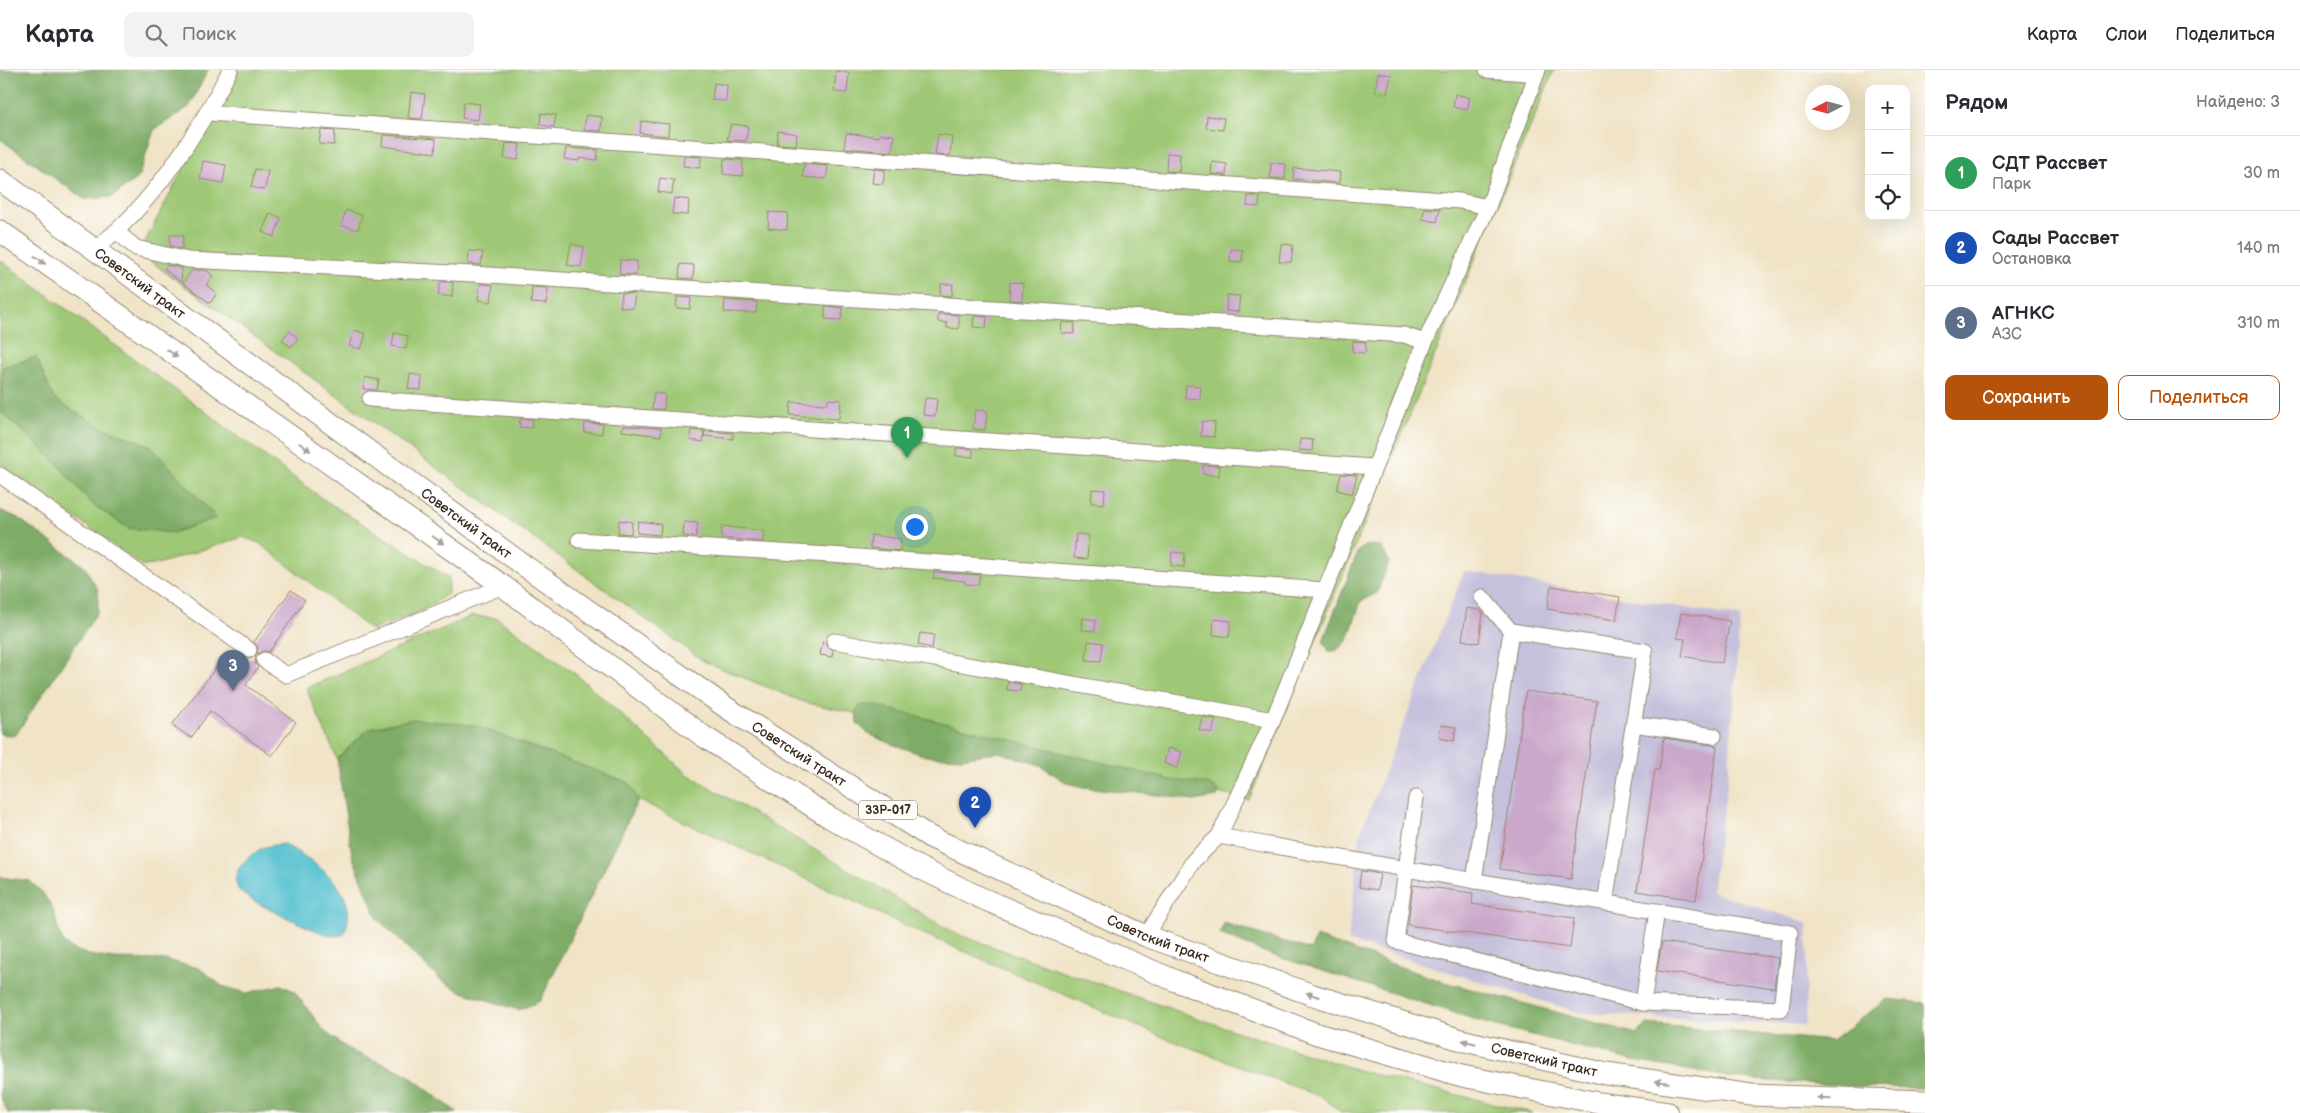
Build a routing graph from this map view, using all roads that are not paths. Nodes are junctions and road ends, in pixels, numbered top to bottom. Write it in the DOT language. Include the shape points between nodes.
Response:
graph roads {
  1 [pos="230,70"];
  2 [pos="1487,70"];
  3 [pos="1538,72"];
  4 [pos="208,113"];
  5 [pos="0,180"];
  6 [pos="1488,207"];
  7 [pos="0,231"];
  8 [pos="117,232"];
  9 [pos="94,249"];
  10 [pos="1425,342"];
  11 [pos="370,399"];
  12 [pos="1374,467"];
  13 [pos="0,476"];
  14 [pos="579,540"];
  15 [pos="503,586"];
  16 [pos="1325,590"];
  17 [pos="1482,597"];
  18 [pos="1511,631"];
  19 [pos="834,641"];
  20 [pos="248,650"];
  21 [pos="264,660"];
  22 [pos="1273,720"];
  23 [pos="1633,724"];
  24 [pos="1714,736"];
  25 [pos="1416,798"];
  26 [pos="1219,836"];
  27 [pos="1407,870"];
  28 [pos="1474,881"];
  29 [pos="1605,902"];
  30 [pos="1657,911"];
  31 [pos="1146,936"];
  32 [pos="1643,1003"];
  33 [pos="1925,1101"];
  34 [pos="1668,1113"];
  1 -- 4 [label="street"];
  2 -- 3 [label="street"];
  3 -- 6 [label="street"];
  4 -- 6 [label="street" via="1460,200"];
  4 -- 8 [label="street" via="155,188"];
  5 -- 9 [label="highway, Советский тракт / 33Р-017"];
  6 -- 10 [label="street"];
  7 -- 15 [label="highway, 33Р-017, one-way"];
  8 -- 9 [label="street"];
  8 -- 10 [label="street" via="136,248 188,260 473,274 1404,335"];
  9 -- 31 [label="highway, Советский тракт / 33Р-017" via="522,564 727,708 930,837"];
  10 -- 12 [label="street"];
  11 -- 12 [label="street"];
  12 -- 16 [label="street"];
  13 -- 20 [label="street"];
  14 -- 16 [label="street"];
  15 -- 21 [label="street" via="286,676"];
  15 -- 34 [label="highway, 33Р-017" via="703,736 829,817 978,897 1176,981 1317,1034 1462,1076"];
  16 -- 22 [label="street"];
  17 -- 18 [label="street"];
  18 -- 23 [label="street" via="1645,652"];
  18 -- 28 [label="street"];
  19 -- 22 [label="street"];
  22 -- 26 [label="street"];
  23 -- 24 [label="street"];
  23 -- 29 [label="street"];
  25 -- 27 [label="street"];
  26 -- 27 [label="street"];
  26 -- 31 [label="street" via="1194,860"];
  27 -- 28 [label="street"];
  27 -- 32 [label="street" via="1396,941"];
  28 -- 29 [label="street"];
  29 -- 30 [label="street"];
  30 -- 32 [label="street"];
  30 -- 32 [label="street" via="1790,933 1781,1009"];
  33 -- 31 [label="highway, Советский тракт / 33Р-017, one-way" via="1751,1095 1606,1074 1465,1041 1342,1004"];
}
